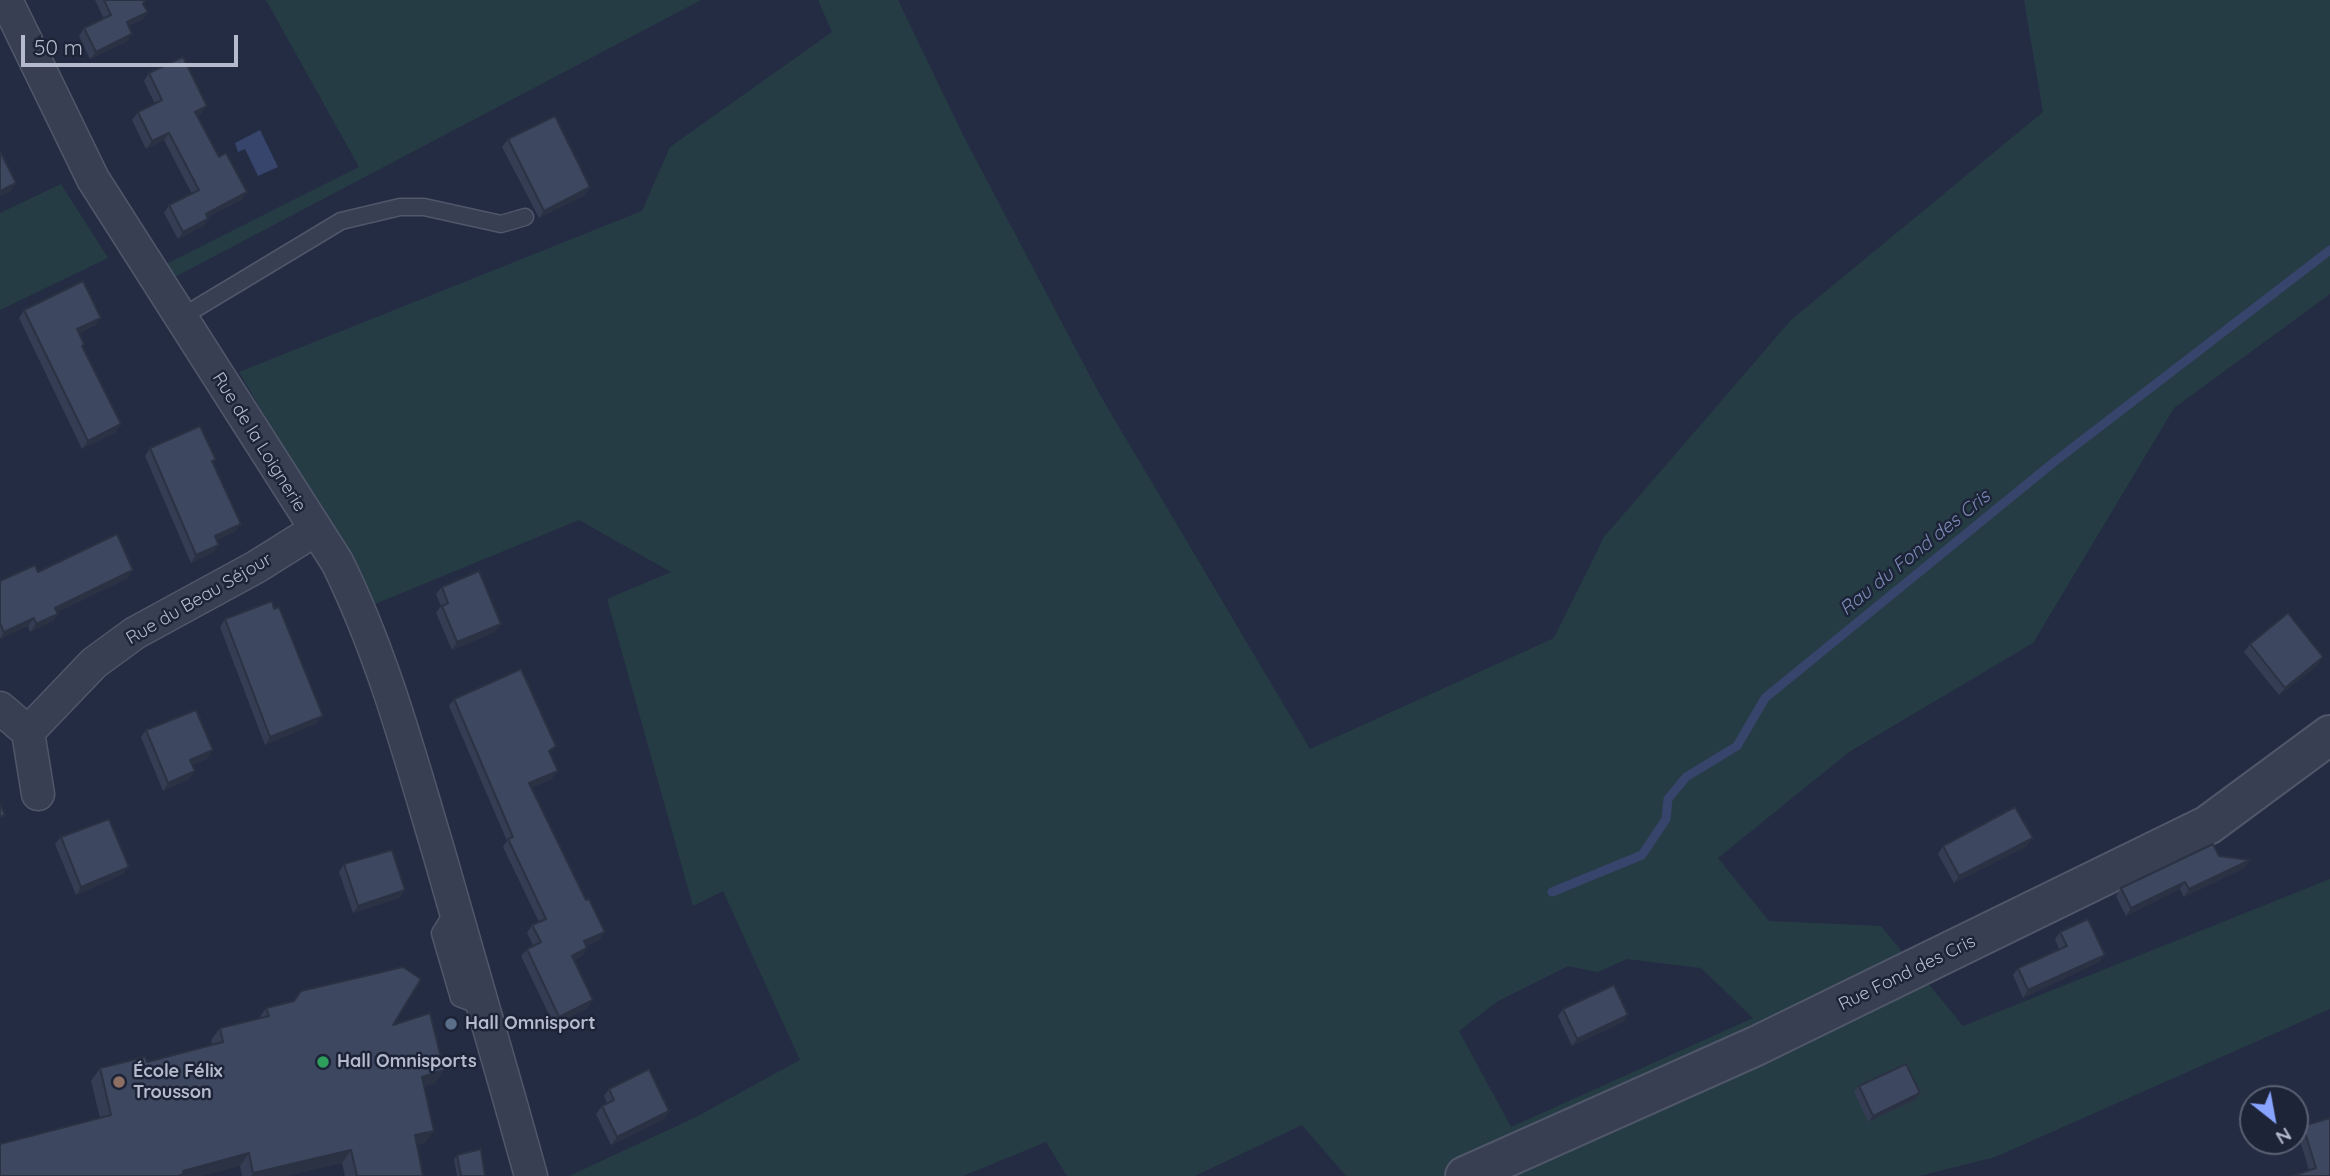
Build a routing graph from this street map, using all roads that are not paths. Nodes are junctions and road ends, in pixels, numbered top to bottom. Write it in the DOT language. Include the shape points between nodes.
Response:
graph roads {
  1 [pos="6,0"];
  2 [pos="525,217"];
  3 [pos="180,318"];
  4 [pos="315,530"];
  5 [pos="0,708"];
  6 [pos="28,732"];
  7 [pos="2330,735"];
  8 [pos="38,794"];
  9 [pos="531,1176"];
  10 [pos="1465,1176"];
  1 -- 3 [label="street, Rue de la Loignerie" via="93,178"];
  2 -- 3 [label="lane" via="501,224 425,207 400,207 341,222"];
  3 -- 4 [label="street, Rue de la Loignerie"];
  4 -- 6 [label="street, Rue du Beau Séjour" via="256,568 135,633 94,663"];
  4 -- 9 [label="street, Rue de la Loignerie" via="337,562 362,614 389,684"];
  5 -- 6 [label="street"];
  6 -- 8 [label="street"];
  7 -- 10 [label="street, Rue Fond des Cris" via="2208,825 1769,1040"];
}
